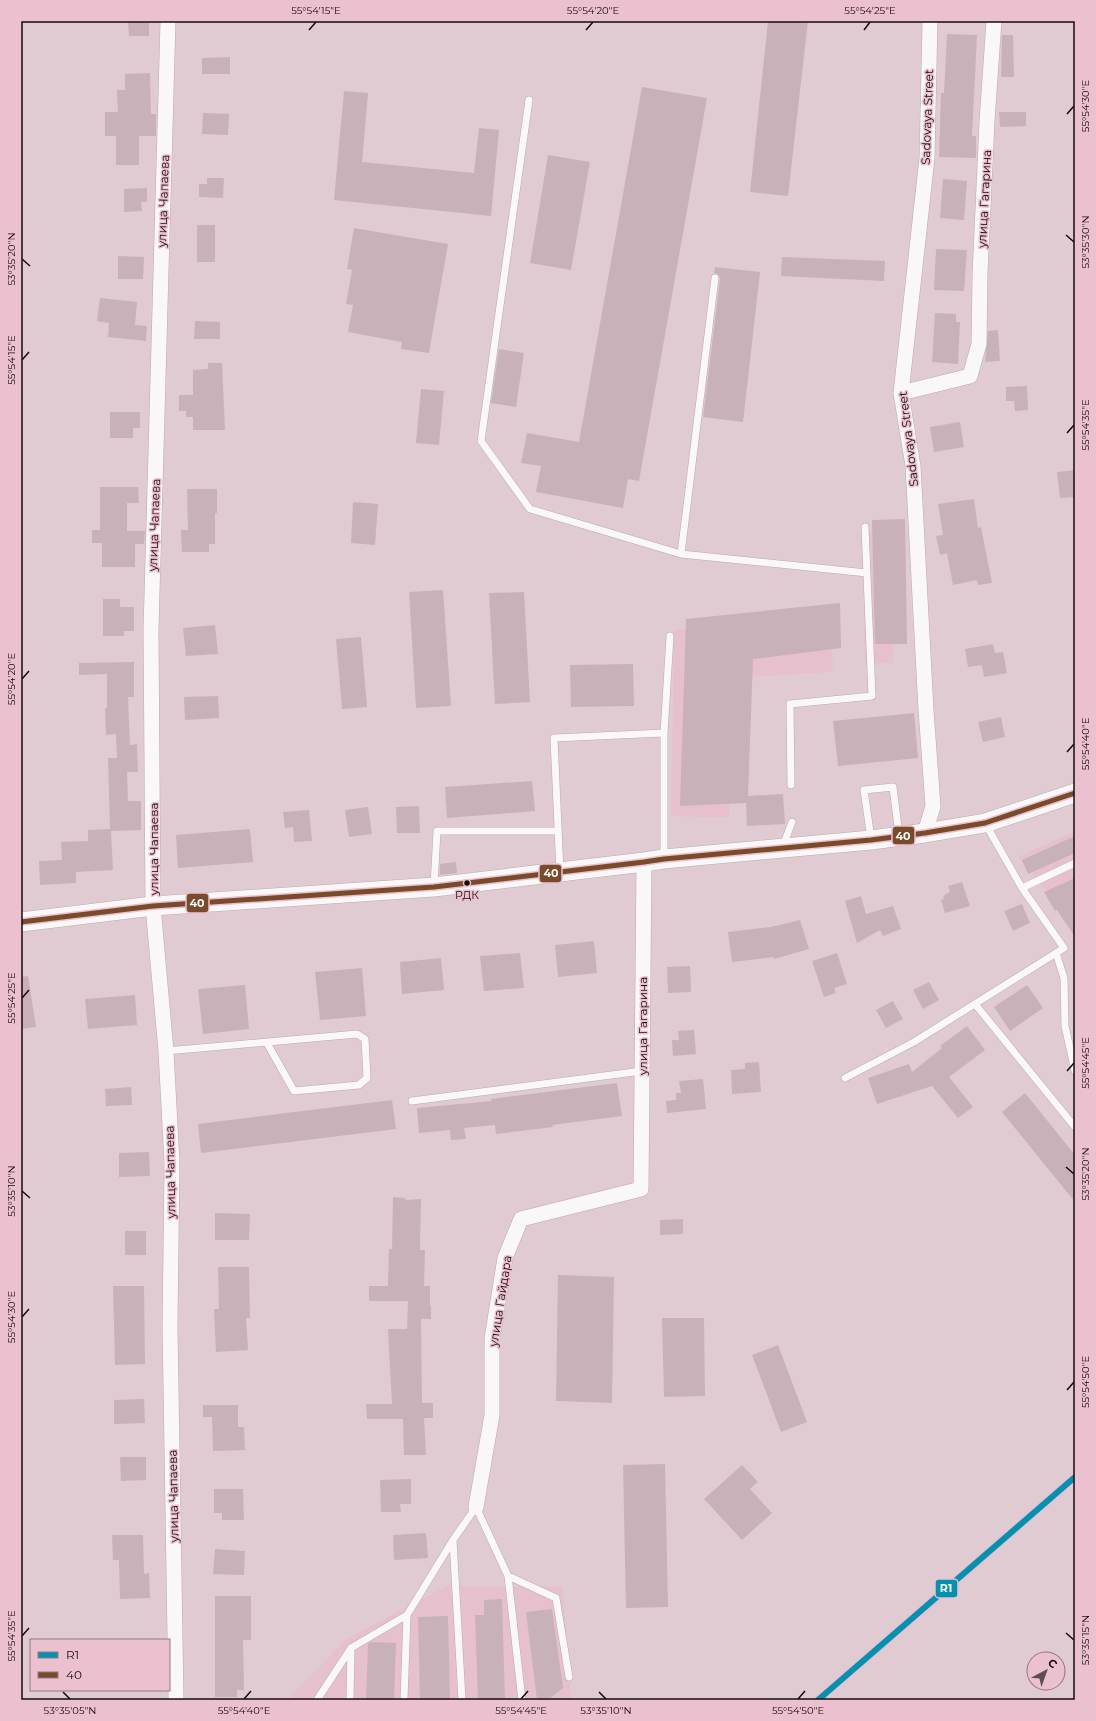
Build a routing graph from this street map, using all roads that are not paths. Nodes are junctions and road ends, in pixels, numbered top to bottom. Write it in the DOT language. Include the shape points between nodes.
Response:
graph roads {
  1 [pos="168,21"];
  2 [pos="930,21"];
  3 [pos="994,21"];
  4 [pos="529,100"];
  5 [pos="715,278"];
  6 [pos="902,393"];
  7 [pos="865,527"];
  8 [pos="681,554"];
  9 [pos="867,573"];
  10 [pos="670,636"];
  11 [pos="664,733"];
  12 [pos="791,785"];
  13 [pos="1075,793"];
  14 [pos="792,822"];
  15 [pos="985,823"];
  16 [pos="558,831"];
  17 [pos="925,833"];
  18 [pos="899,835"];
  19 [pos="871,840"];
  20 [pos="782,848"];
  21 [pos="664,859"];
  22 [pos="644,862"];
  23 [pos="1075,863"];
  24 [pos="560,872"];
  25 [pos="434,887"];
  26 [pos="1022,888"];
  27 [pos="153,906"];
  28 [pos="21,922"];
  29 [pos="1056,953"];
  30 [pos="975,1004"];
  31 [pos="267,1043"];
  32 [pos="166,1051"];
  33 [pos="642,1071"];
  34 [pos="1075,1071"];
  35 [pos="845,1078"];
  36 [pos="412,1101"];
  37 [pos="1075,1127"];
  38 [pos="641,1189"];
  39 [pos="476,1507"];
  40 [pos="453,1540"];
  41 [pos="508,1576"];
  42 [pos="407,1615"];
  43 [pos="351,1648"];
  44 [pos="569,1677"];
  45 [pos="176,1700"];
  46 [pos="317,1700"];
  47 [pos="350,1700"];
  48 [pos="404,1700"];
  49 [pos="462,1700"];
  50 [pos="522,1700"];
  1 -- 27 [label="street, улица Чапаева" via="151,630"];
  2 -- 6 [label="street, Sadovaya Street" via="927,158"];
  3 -- 6 [label="street, улица Гагарина" via="987,121 979,344 970,376"];
  4 -- 8 [label="lane" via="481,442 530,509"];
  5 -- 8 [label="lane"];
  6 -- 17 [label="street, Sadovaya Street" via="913,466 933,806"];
  7 -- 9 [label="lane"];
  8 -- 9 [label="lane"];
  9 -- 12 [label="lane" via="872,696 790,704"];
  10 -- 11 [label="lane"];
  11 -- 16 [label="lane" via="554,738"];
  11 -- 21 [label="lane"];
  13 -- 15 [label="street"];
  14 -- 20 [label="lane"];
  15 -- 17 [label="street"];
  15 -- 26 [label="lane"];
  16 -- 24 [label="lane"];
  16 -- 25 [label="lane" via="437,831"];
  17 -- 18 [label="street"];
  18 -- 19 [label="street"];
  18 -- 19 [label="lane" via="893,787 864,790"];
  19 -- 20 [label="street"];
  20 -- 21 [label="street"];
  21 -- 22 [label="street"];
  22 -- 24 [label="street"];
  22 -- 33 [label="street, улица Гагарина"];
  23 -- 26 [label="lane"];
  24 -- 25 [label="street"];
  25 -- 27 [label="street"];
  26 -- 29 [label="lane" via="1064,948"];
  27 -- 28 [label="street"];
  27 -- 32 [label="street, улица Чапаева"];
  29 -- 30 [label="lane"];
  29 -- 34 [label="lane" via="1064,978 1065,1026"];
  30 -- 35 [label="lane" via="914,1042"];
  30 -- 37 [label="lane"];
  31 -- 31 [label="lane" via="357,1034 365,1039 367,1078 359,1085 294,1091"];
  31 -- 32 [label="lane"];
  32 -- 45 [label="street, улица Чапаева" via="172,1163 170,1326"];
  33 -- 36 [label="lane"];
  33 -- 38 [label="street, улица Гагарина"];
  38 -- 39 [label="street, улица Гайдара" via="521,1220 505,1258 492,1339 492,1415"];
  39 -- 40 [label="lane"];
  39 -- 41 [label="lane"];
  40 -- 42 [label="lane"];
  40 -- 49 [label="lane"];
  41 -- 44 [label="lane" via="556,1598"];
  41 -- 50 [label="lane"];
  42 -- 43 [label="lane"];
  42 -- 48 [label="lane"];
  43 -- 46 [label="lane"];
  43 -- 47 [label="lane"];
}
